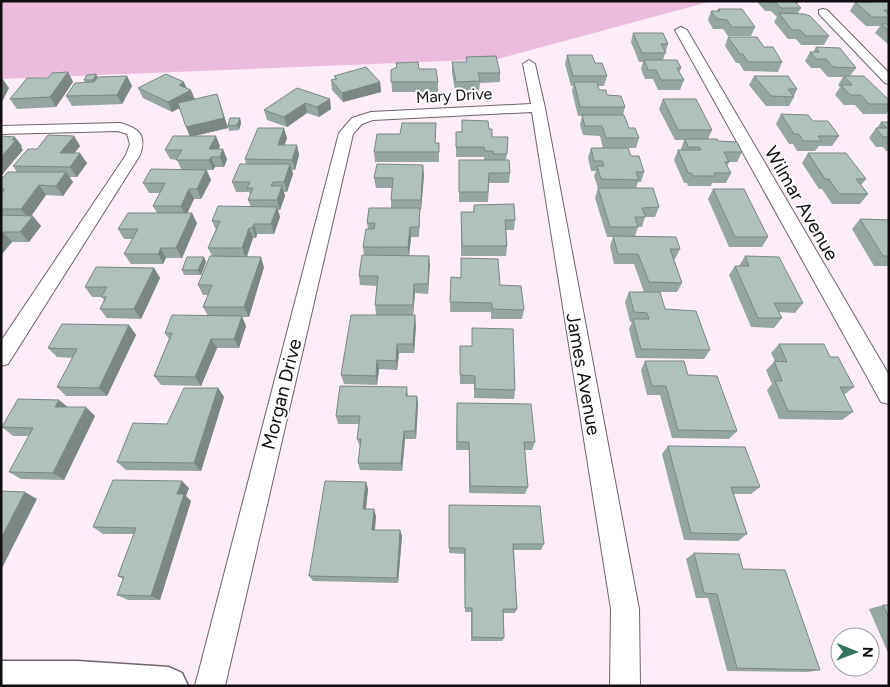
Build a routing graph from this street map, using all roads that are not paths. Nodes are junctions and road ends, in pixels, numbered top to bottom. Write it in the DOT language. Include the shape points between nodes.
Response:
graph roads {
  1 [pos="823,12"];
  2 [pos="681,30"];
  3 [pos="528,64"];
  4 [pos="889,80"];
  5 [pos="538,108"];
  6 [pos="371,116"];
  7 [pos="1,130"];
  8 [pos="1,358"];
  9 [pos="889,396"];
  10 [pos="1,679"];
  11 [pos="169,686"];
  12 [pos="210,686"];
  13 [pos="625,686"];
  1 -- 4 [label="street"];
  2 -- 9 [label="street, Wilmar Avenue"];
  3 -- 5 [label="street, James Avenue"];
  5 -- 6 [label="street, Mary Drive"];
  5 -- 13 [label="street, James Avenue" via="625,609"];
  6 -- 12 [label="street, Morgan Drive" via="351,126 342,140"];
  7 -- 8 [label="street" via="120,126 133,132 137,144 133,155"];
  10 -- 11 [label="street" via="77,679"];
}
